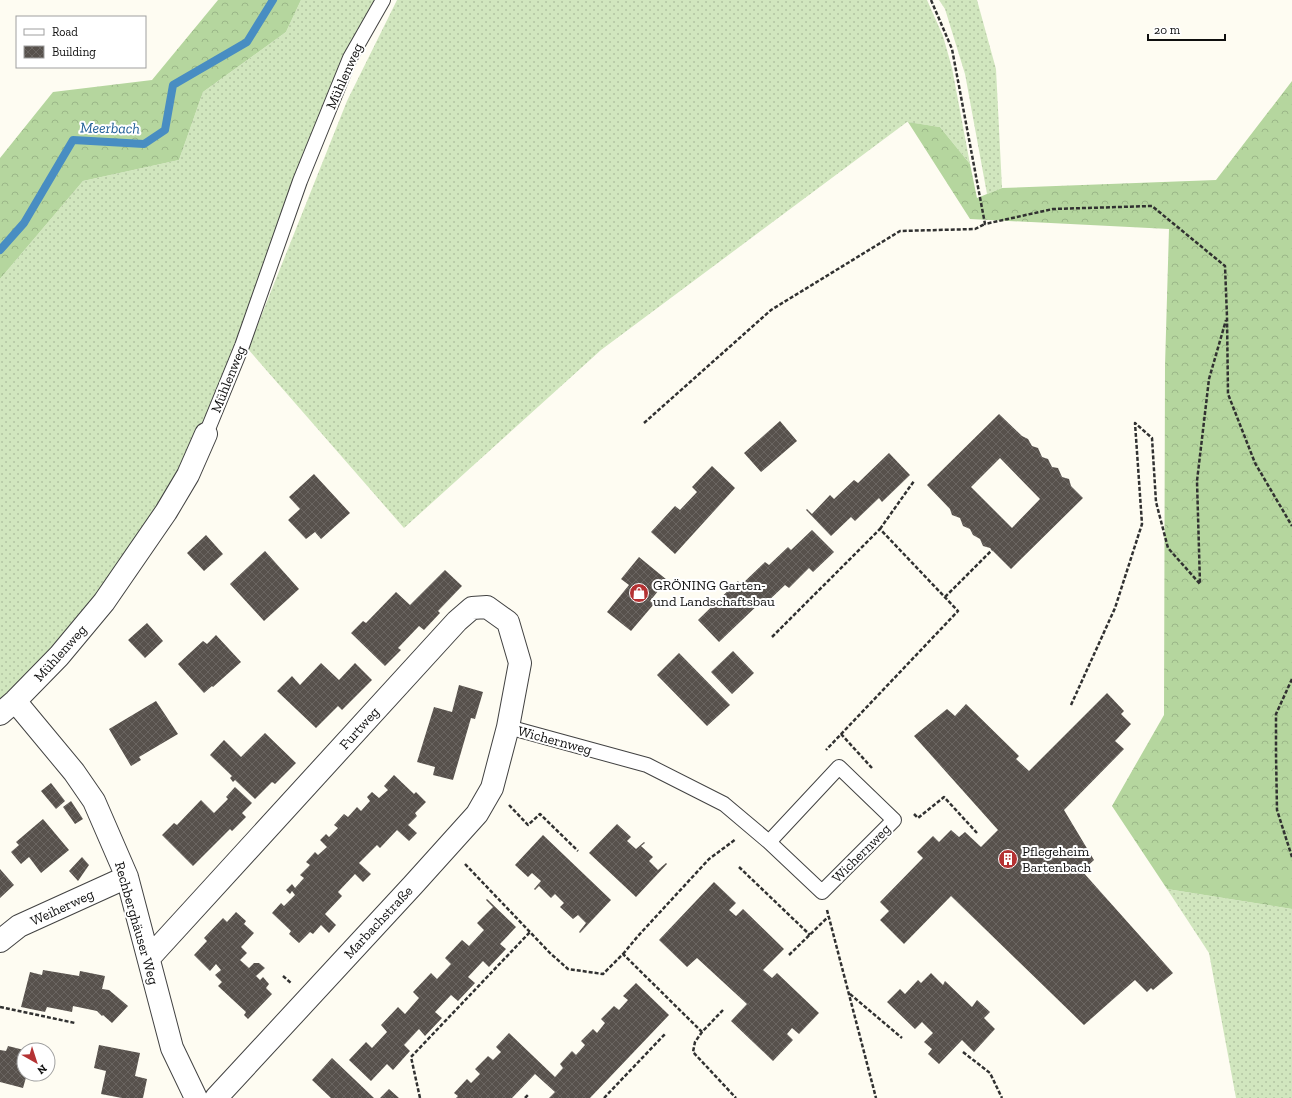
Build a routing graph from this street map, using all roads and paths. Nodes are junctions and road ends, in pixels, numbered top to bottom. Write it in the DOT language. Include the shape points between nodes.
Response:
graph roads {
  1 [pos="383,0"];
  2 [pos="931,0"];
  3 [pos="985,224"];
  4 [pos="1227,317"];
  5 [pos="644,423"];
  6 [pos="206,434"];
  7 [pos="914,481"];
  8 [pos="1292,526"];
  9 [pos="880,529"];
  10 [pos="992,550"];
  11 [pos="944,597"];
  12 [pos="772,637"];
  13 [pos="1292,679"];
  14 [pos="1071,705"];
  15 [pos="8,708"];
  16 [pos="508,727"];
  17 [pos="841,734"];
  18 [pos="826,750"];
  19 [pos="877,773"];
  20 [pos="492,788"];
  21 [pos="913,813"];
  22 [pos="752,827"];
  23 [pos="977,833"];
  24 [pos="769,842"];
  25 [pos="448,846"];
  26 [pos="578,851"];
  27 [pos="1292,858"];
  28 [pos="739,867"];
  29 [pos="127,877"];
  30 [pos="822,892"];
  31 [pos="829,916"];
  32 [pos="530,932"];
  33 [pos="810,935"];
  34 [pos="0,941"];
  35 [pos="623,954"];
  36 [pos="789,955"];
  37 [pos="149,958"];
  38 [pos="849,994"];
  39 [pos="0,1007"];
  40 [pos="723,1010"];
  41 [pos="75,1024"];
  42 [pos="702,1032"];
  43 [pos="665,1034"];
  44 [pos="902,1038"];
  45 [pos="963,1052"];
  46 [pos="529,1094"];
  47 [pos="196,1098"];
  48 [pos="216,1098"];
  49 [pos="420,1098"];
  50 [pos="525,1098"];
  51 [pos="604,1098"];
  52 [pos="736,1098"];
  53 [pos="876,1098"];
  54 [pos="1002,1098"];
  1 -- 6 [label="lane, Mühlenweg" via="350,58 300,182 242,346"];
  2 -- 3 [label="path" via="952,49"];
  3 -- 4 [label="path" via="1053,209 1152,206 1225,266"];
  3 -- 5 [label="path" via="975,229 900,231 771,310"];
  4 -- 8 [label="path" via="1228,394 1255,463"];
  4 -- 14 [label="path" via="1209,379 1197,481 1200,584 1168,548 1156,502 1152,438 1135,423 1142,524 1115,608"];
  6 -- 15 [label="street, Mühlenweg" via="188,475 166,512 104,602 59,656"];
  7 -- 9 [label="path"];
  9 -- 11 [label="path"];
  9 -- 12 [label="path"];
  10 -- 11 [label="path"];
  11 -- 17 [label="path" via="958,611"];
  13 -- 27 [label="path" via="1276,714 1276,754 1277,810"];
  15 -- 29 [label="street, Rechberghäuser Weg" via="74,772 94,801"];
  16 -- 20 [label="street, Marbachstraße"];
  16 -- 22 [label="lane, Wichernweg" via="647,765 724,804"];
  16 -- 37 [label="street, Furtweg" via="520,664 508,622 486,607 472,608 457,621"];
  17 -- 18 [label="path"];
  17 -- 19 [label="path"];
  20 -- 25 [label="street, Marbachstraße" via="477,814"];
  20 -- 26 [label="path" via="528,825 540,814"];
  21 -- 23 [label="path" via="918,818 944,797"];
  22 -- 24 [label="lane, Wichernweg"];
  22 -- 35 [label="path" via="709,859"];
  24 -- 30 [label="lane, Wichernweg"];
  24 -- 30 [label="lane, Wichernweg" via="840,767 894,820"];
  25 -- 32 [label="path"];
  25 -- 48 [label="street, Marbachstraße"];
  28 -- 33 [label="path"];
  29 -- 34 [label="street, Weiherweg" via="19,926"];
  29 -- 37 [label="street, Rechberghäuser Weg"];
  30 -- 31 [label="path"];
  31 -- 33 [label="path"];
  31 -- 38 [label="path"];
  32 -- 35 [label="path" via="568,969 603,974"];
  32 -- 49 [label="path" via="411,1057"];
  33 -- 36 [label="path"];
  35 -- 42 [label="path"];
  37 -- 47 [label="street, Rechberghäuser Weg" via="172,1048"];
  38 -- 44 [label="path"];
  38 -- 53 [label="path"];
  39 -- 41 [label="path"];
  40 -- 42 [label="path"];
  42 -- 52 [label="path" via="695,1042 693,1052"];
  43 -- 51 [label="path"];
  45 -- 54 [label="path" via="990,1073"];
  46 -- 50 [label="path"];
}
